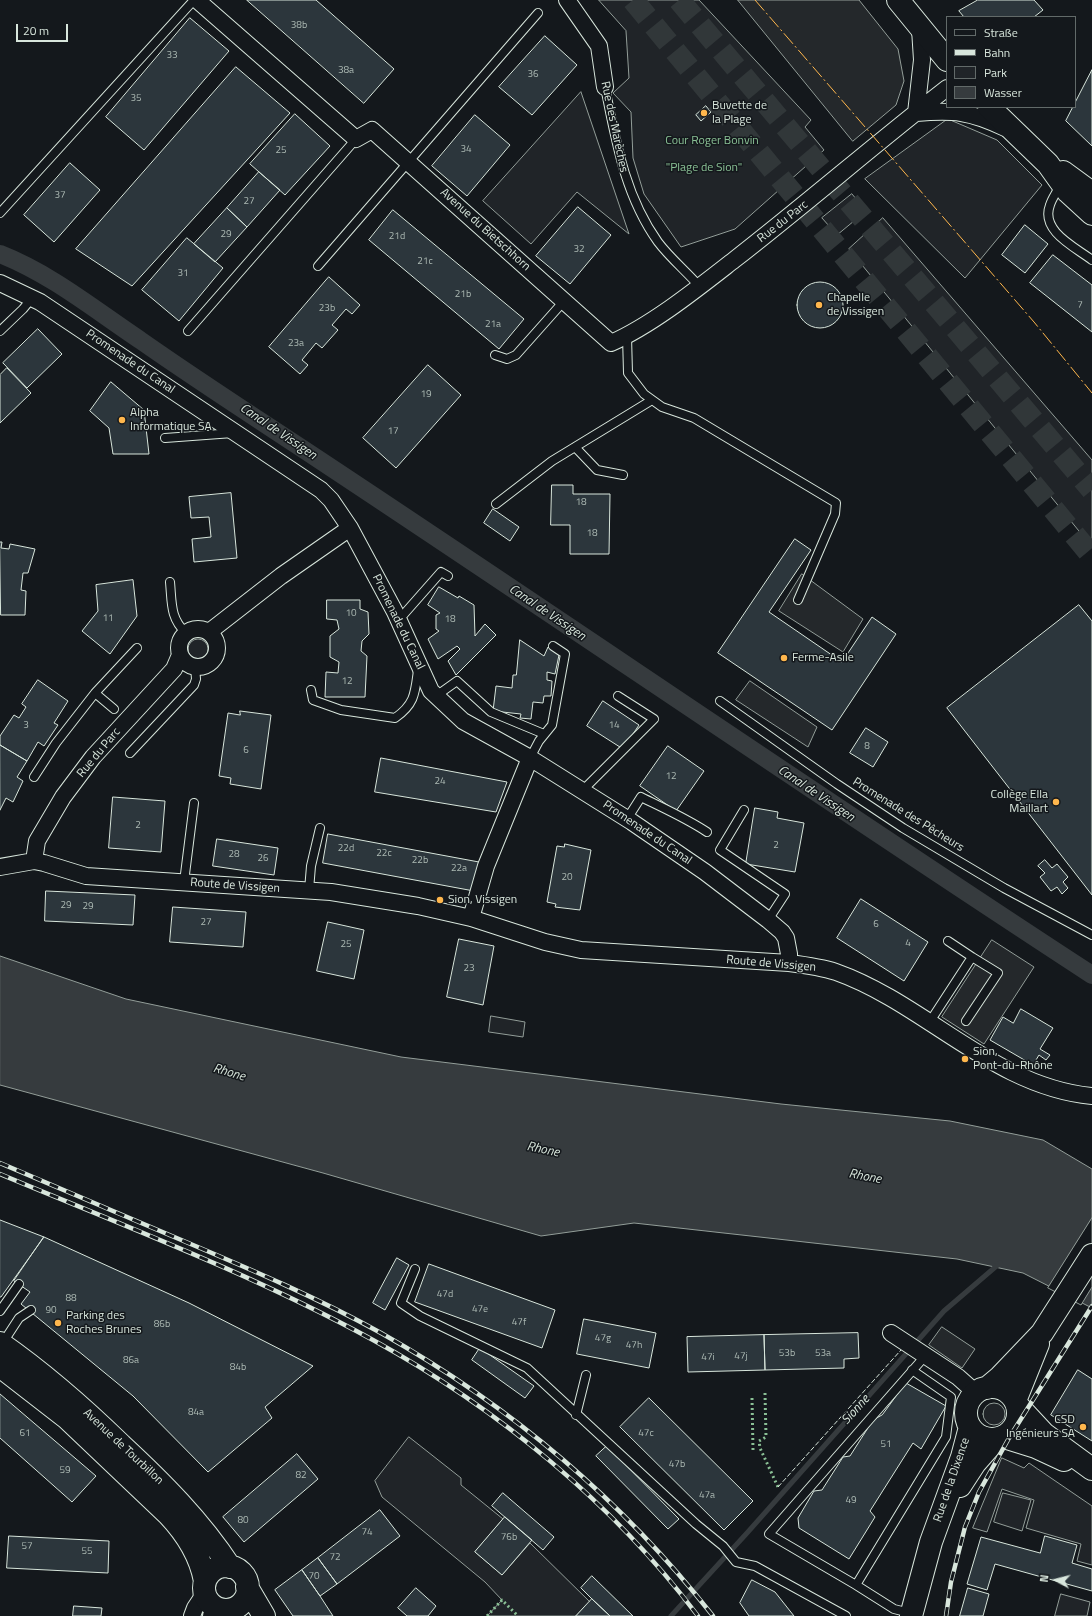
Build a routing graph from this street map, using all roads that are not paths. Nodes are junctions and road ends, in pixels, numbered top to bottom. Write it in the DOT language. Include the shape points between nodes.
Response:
graph roads {
  1 [pos="194,0"];
  2 [pos="197,0"];
  3 [pos="567,0"];
  4 [pos="898,0"];
  5 [pos="538,13"];
  6 [pos="920,29"];
  7 [pos="946,59"];
  8 [pos="605,87"];
  9 [pos="946,89"];
  10 [pos="990,108"];
  11 [pos="916,113"];
  12 [pos="1014,132"];
  13 [pos="356,139"];
  14 [pos="408,161"];
  15 [pos="1064,179"];
  16 [pos="1092,193"];
  17 [pos="0,213"];
  18 [pos="1092,214"];
  19 [pos="1092,260"];
  20 [pos="318,266"];
  21 [pos="0,283"];
  22 [pos="700,287"];
  23 [pos="32,298"];
  24 [pos="564,301"];
  25 [pos="188,331"];
  26 [pos="0,332"];
  27 [pos="627,336"];
  28 [pos="611,343"];
  29 [pos="495,355"];
  30 [pos="652,400"];
  31 [pos="236,433"];
  32 [pos="165,438"];
  33 [pos="575,447"];
  34 [pos="623,475"];
  35 [pos="496,504"];
  36 [pos="350,528"];
  37 [pos="448,576"];
  38 [pos="170,582"];
  39 [pos="798,600"];
  40 [pos="397,618"];
  41 [pos="208,632"];
  42 [pos="186,633"];
  43 [pos="553,646"];
  44 [pos="137,648"];
  45 [pos="180,655"];
  46 [pos="419,665"];
  47 [pos="195,667"];
  48 [pos="311,690"];
  49 [pos="95,693"];
  50 [pos="436,696"];
  51 [pos="618,696"];
  52 [pos="720,701"];
  53 [pos="114,709"];
  54 [pos="544,734"];
  55 [pos="130,753"];
  56 [pos="530,758"];
  57 [pos="34,777"];
  58 [pos="582,791"];
  59 [pos="194,803"];
  60 [pos="744,810"];
  61 [pos="627,819"];
  62 [pos="320,828"];
  63 [pos="707,832"];
  64 [pos="34,861"];
  65 [pos="0,867"];
  66 [pos="184,882"];
  67 [pos="309,890"];
  68 [pos="471,918"];
  69 [pos="768,920"];
  70 [pos="1092,935"];
  71 [pos="948,941"];
  72 [pos="972,957"];
  73 [pos="789,963"];
  74 [pos="966,1021"];
  75 [pos="929,1022"];
  76 [pos="1092,1096"];
  77 [pos="1092,1255"];
  78 [pos="415,1269"];
  79 [pos="19,1284"];
  80 [pos="31,1310"];
  81 [pos="0,1311"];
  82 [pos="1044,1331"];
  83 [pos="890,1333"];
  84 [pos="1,1344"];
  85 [pos="923,1353"];
  86 [pos="0,1366"];
  87 [pos="912,1370"];
  88 [pos="586,1375"];
  89 [pos="981,1390"];
  90 [pos="1016,1403"];
  91 [pos="576,1415"];
  92 [pos="970,1427"];
  93 [pos="1000,1438"];
  94 [pos="1092,1469"];
  95 [pos="1092,1474"];
  96 [pos="934,1532"];
  97 [pos="230,1567"];
  98 [pos="856,1585"];
  99 [pos="247,1588"];
  100 [pos="218,1604"];
  101 [pos="912,1615"];
  102 [pos="192,1616"];
  103 [pos="264,1616"];
  104 [pos="846,1616"];
  1 -- 17 [label="lane"];
  2 -- 13 [label="street"];
  3 -- 8 [label="street, Rue des Marèches" via="599,46"];
  4 -- 6 [label="main road"];
  5 -- 14 [label="lane"];
  6 -- 7 [label="main road"];
  6 -- 11 [label="street" via="922,60"];
  8 -- 22 [label="lane, Rue des Marèches" via="621,165 636,207 659,243"];
  9 -- 11 [label="street, Rue du Parc"];
  10 -- 12 [label="main road"];
  11 -- 12 [label="street" via="949,110 983,117"];
  11 -- 22 [label="street, Rue du Parc"];
  12 -- 15 [label="main road"];
  13 -- 14 [label="street, Avenue du Bietschhorn" via="372,130"];
  13 -- 25 [label="lane, Avenue du Bietschhorn"];
  14 -- 20 [label="lane"];
  14 -- 24 [label="street, Avenue du Bietschhorn"];
  15 -- 16 [label="main road"];
  15 -- 18 [label="main road" via="1076,200"];
  15 -- 19 [label="lane" via="1049,205 1048,222 1054,231"];
  21 -- 23 [label="street, Promenade du Canal"];
  22 -- 27 [label="street, Rue du Parc"];
  23 -- 26 [label="lane"];
  23 -- 31 [label="street, Promenade du Canal"];
  24 -- 28 [label="street, Avenue du Bietschhorn"];
  24 -- 29 [label="lane" via="516,355 507,359"];
  27 -- 28 [label="street, Rue du Parc"];
  27 -- 30 [label="lane" via="628,373"];
  30 -- 33 [label="lane"];
  30 -- 39 [label="lane" via="662,407 694,418 836,503 835,514"];
  31 -- 32 [label="lane"];
  31 -- 36 [label="street, Promenade du Canal" via="321,490"];
  33 -- 34 [label="lane" via="597,470"];
  33 -- 35 [label="lane" via="552,461"];
  36 -- 40 [label="street, Promenade du Canal"];
  36 -- 41 [label="street" via="281,576"];
  37 -- 40 [label="lane" via="441,572 404,614"];
  38 -- 42 [label="lane" via="172,613 177,625"];
  40 -- 46 [label="street, Promenade du Canal"];
  41 -- 42 [label="street" via="197,629"];
  41 -- 47 [label="street" via="217,642 216,655 208,665"];
  42 -- 45 [label="street, Rue du Parc" via="180,643"];
  43 -- 54 [label="lane" via="565,654 552,726"];
  44 -- 49 [label="lane"];
  45 -- 47 [label="street" via="184,661"];
  45 -- 64 [label="street, Rue du Parc" via="174,669 94,757 63,797 37,841"];
  46 -- 48 [label="lane" via="415,694 407,709 395,718 341,710 313,700"];
  46 -- 50 [label="street, Promenade du Canal" via="431,692"];
  47 -- 55 [label="lane" via="194,685"];
  49 -- 53 [label="lane"];
  49 -- 57 [label="lane"];
  50 -- 54 [label="lane" via="457,681 491,712"];
  50 -- 56 [label="street, Promenade du Canal" via="463,721"];
  51 -- 58 [label="lane" via="654,719"];
  52 -- 70 [label="lane, Promenade des Pêcheurs" via="903,828 1004,888"];
  54 -- 56 [label="lane"];
  56 -- 58 [label="street, Promenade du Canal"];
  56 -- 68 [label="street" via="486,866"];
  58 -- 61 [label="street, Promenade du Canal"];
  59 -- 66 [label="lane"];
  60 -- 69 [label="lane" via="720,850 785,894"];
  61 -- 63 [label="lane" via="641,796 677,816 688,819"];
  61 -- 69 [label="street, Promenade du Canal" via="705,872"];
  62 -- 67 [label="lane" via="311,866"];
  64 -- 65 [label="street, Route de Vissigen"];
  64 -- 66 [label="street, Route de Vissigen" via="86,876"];
  66 -- 67 [label="street, Route de Vissigen"];
  67 -- 68 [label="street, Route de Vissigen" via="406,903"];
  68 -- 73 [label="street, Route de Vissigen" via="545,942 581,950"];
  69 -- 73 [label="street, Promenade du Canal" via="786,938"];
  71 -- 72 [label="lane"];
  72 -- 74 [label="lane" via="998,973"];
  72 -- 75 [label="lane"];
  73 -- 75 [label="street, Route de Vissigen" via="836,972 878,991"];
  75 -- 76 [label="street, Route de Vissigen" via="1003,1067 1035,1082"];
  77 -- 82 [label="main road"];
  78 -- 91 [label="lane" via="400,1303 420,1316 527,1368"];
  79 -- 81 [label="lane"];
  80 -- 84 [label="lane" via="19,1318"];
  82 -- 89 [label="main road" via="999,1378"];
  82 -- 90 [label="main road"];
  83 -- 85 [label="street"];
  84 -- 97 [label="main road, Avenue de Tourbillon" via="93,1418 138,1460 205,1530"];
  85 -- 87 [label="lane"];
  85 -- 89 [label="street" via="968,1385"];
  86 -- 100 [label="main road, Avenue de Tourbillon" via="67,1418 180,1527 195,1550"];
  87 -- 98 [label="lane" via="951,1397 946,1436"];
  87 -- 98 [label="lane" via="769,1534"];
  88 -- 91 [label="lane"];
  89 -- 90 [label="main road" via="996,1387 1005,1390"];
  89 -- 92 [label="main road" via="969,1402 966,1410"];
  90 -- 93 [label="main road" via="1017,1422 1014,1428"];
  90 -- 94 [label="main road" via="1044,1434"];
  91 -- 104 [label="lane" via="723,1546 736,1562 755,1566"];
  92 -- 93 [label="main road" via="981,1437"];
  92 -- 96 [label="main road, Rue de la Dixence" via="964,1451"];
  93 -- 95 [label="main road" via="1036,1447"];
  93 -- 96 [label="main road, Rue de la Dixence" via="975,1463"];
  96 -- 101 [label="main road, Rue de la Dixence"];
  97 -- 99 [label="main road" via="237,1569 244,1576"];
  97 -- 100 [label="main road" via="215,1569"];
  98 -- 101 [label="lane" via="894,1609"];
  99 -- 100 [label="main road" via="241,1603"];
  99 -- 103 [label="main road"];
  100 -- 102 [label="street" via="195,1608"];
}
